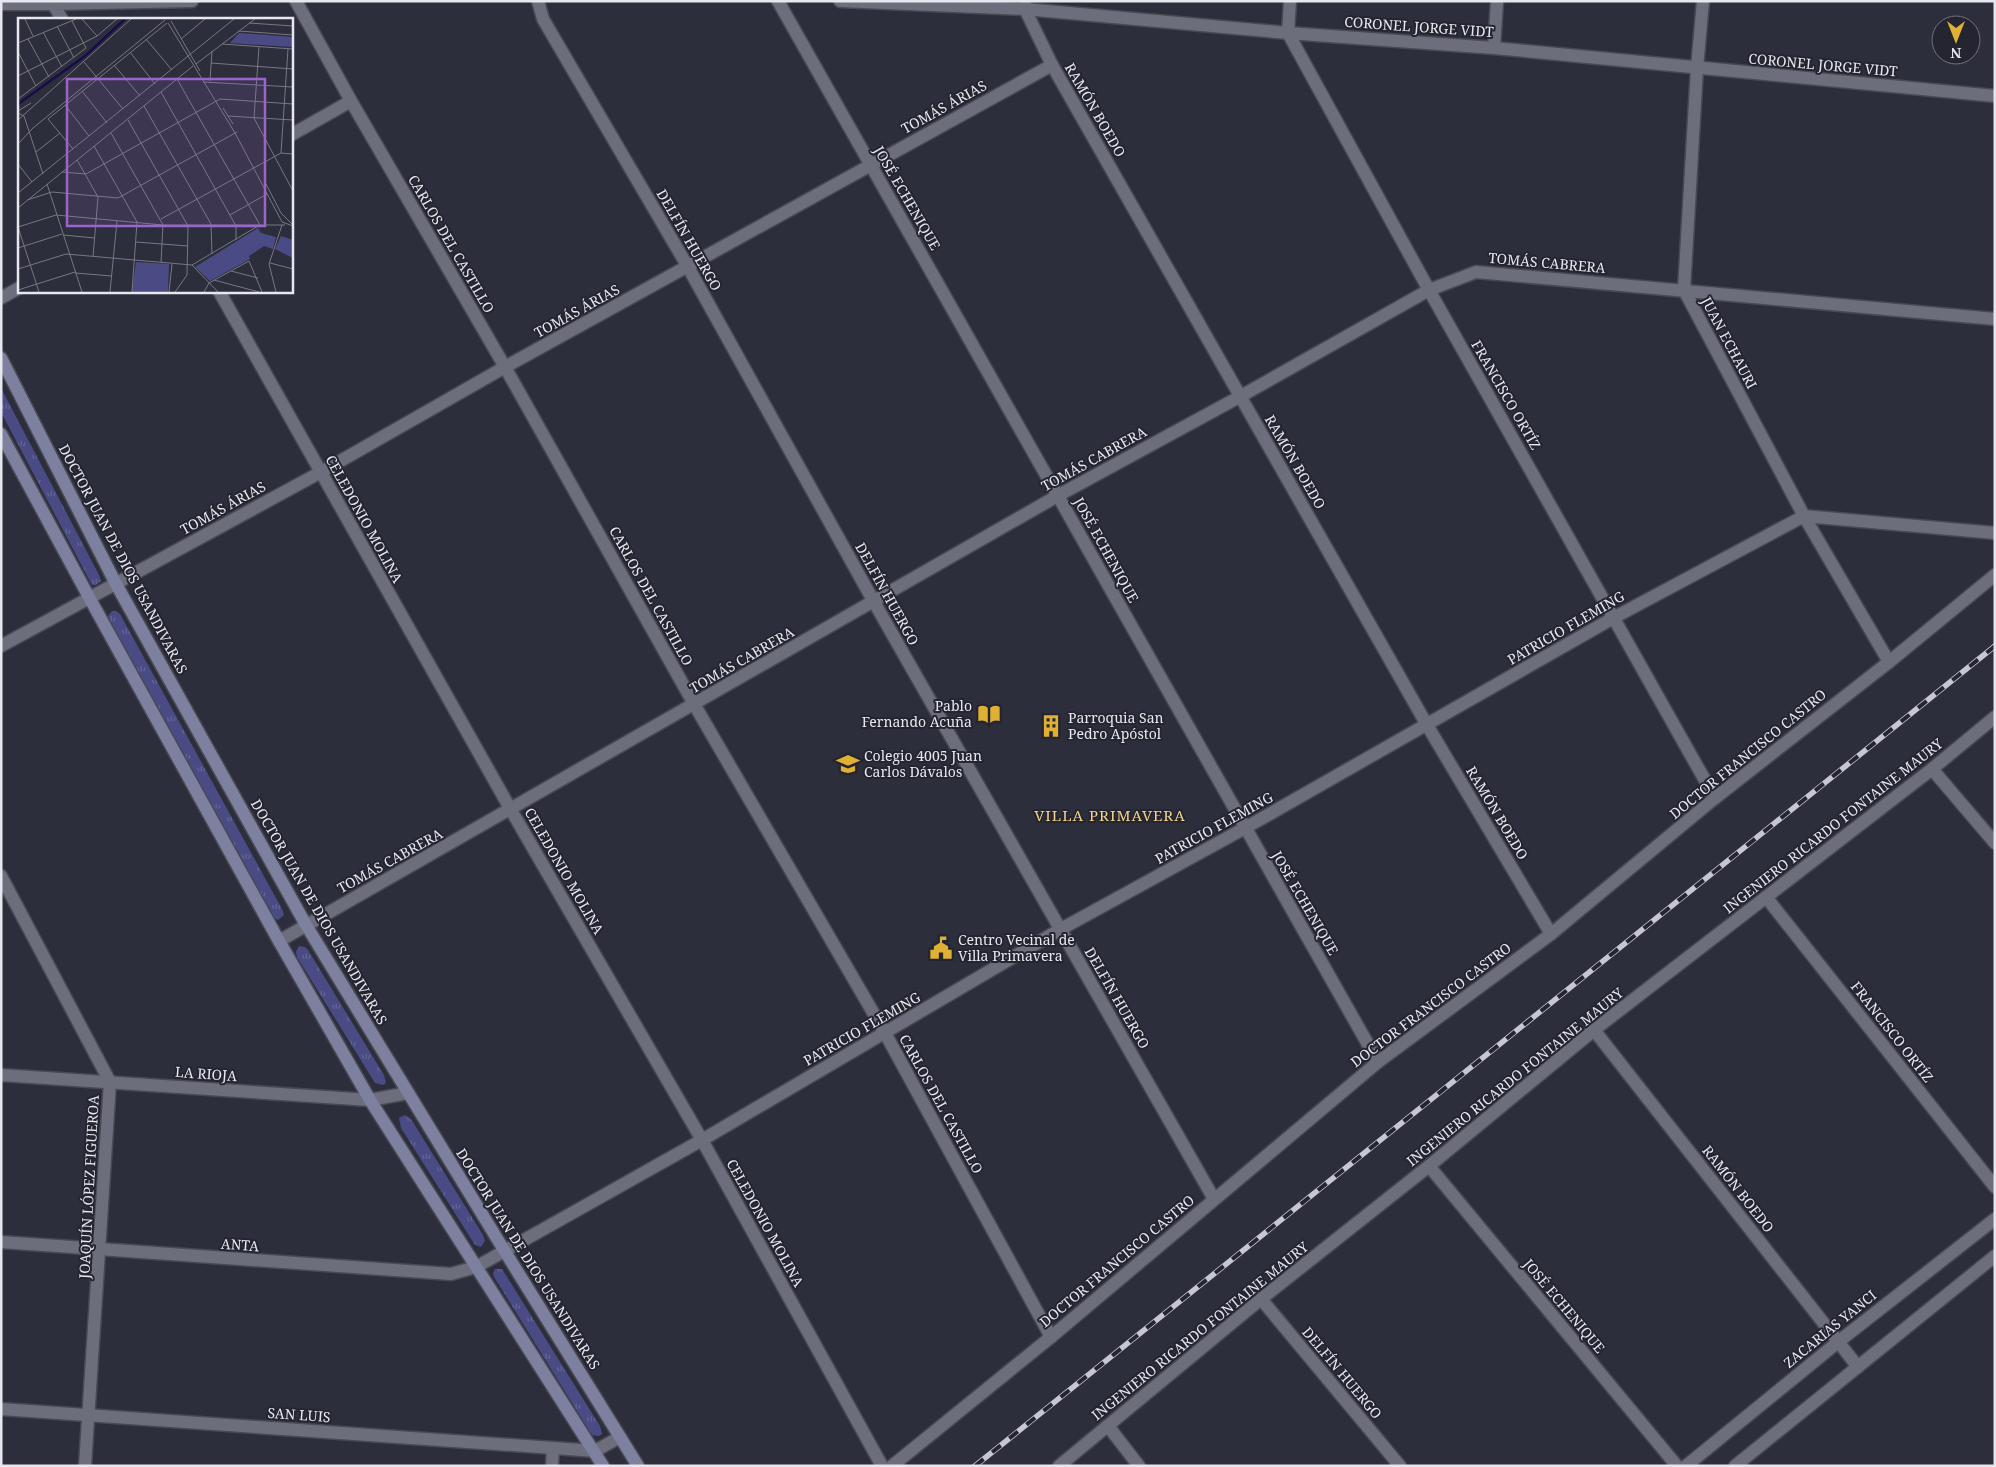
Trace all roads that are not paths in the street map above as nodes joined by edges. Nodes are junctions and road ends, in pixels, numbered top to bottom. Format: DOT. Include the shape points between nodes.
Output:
graph roads {
  1 [pos="192,1"];
  2 [pos="296,1"];
  3 [pos="538,1"];
  4 [pos="778,1"];
  5 [pos="840,1"];
  6 [pos="1290,1"];
  7 [pos="1497,1"];
  8 [pos="1703,1"];
  9 [pos="55,2"];
  10 [pos="1,4"];
  11 [pos="1025,5"];
  12 [pos="62,18"];
  13 [pos="1288,33"];
  14 [pos="1494,48"];
  15 [pos="1052,65"];
  16 [pos="1697,68"];
  17 [pos="1995,96"];
  18 [pos="351,101"];
  19 [pos="292,134"];
  20 [pos="871,165"];
  21 [pos="688,268"];
  22 [pos="18,289"];
  23 [pos="1429,290"];
  24 [pos="1684,290"];
  25 [pos="219,292"];
  26 [pos="1,298"];
  27 [pos="1995,319"];
  28 [pos="1,358"];
  29 [pos="505,367"];
  30 [pos="1241,396"];
  31 [pos="1,434"];
  32 [pos="321,472"];
  33 [pos="1059,495"];
  34 [pos="1804,516"];
  35 [pos="1995,533"];
  36 [pos="1995,575"];
  37 [pos="116,584"];
  38 [pos="90,600"];
  39 [pos="874,602"];
  40 [pos="1615,617"];
  41 [pos="1,646"];
  42 [pos="1889,662"];
  43 [pos="694,704"];
  44 [pos="1995,717"];
  45 [pos="1427,725"];
  46 [pos="1932,769"];
  47 [pos="1715,798"];
  48 [pos="511,810"];
  49 [pos="1245,828"];
  50 [pos="1995,843"];
  51 [pos="1,876"];
  52 [pos="1766,897"];
  53 [pos="306,925"];
  54 [pos="1061,929"];
  55 [pos="1551,934"];
  56 [pos="279,941"];
  57 [pos="1594,1030"];
  58 [pos="885,1033"];
  59 [pos="1378,1062"];
  60 [pos="1,1075"];
  61 [pos="110,1082"];
  62 [pos="408,1093"];
  63 [pos="370,1100"];
  64 [pos="702,1140"];
  65 [pos="1429,1166"];
  66 [pos="1995,1187"];
  67 [pos="1214,1199"];
  68 [pos="1995,1219"];
  69 [pos="1,1242"];
  70 [pos="100,1250"];
  71 [pos="504,1250"];
  72 [pos="1995,1256"];
  73 [pos="476,1267"];
  74 [pos="1261,1299"];
  75 [pos="1050,1337"];
  76 [pos="1838,1342"];
  77 [pos="1858,1367"];
  78 [pos="1,1409"];
  79 [pos="88,1416"];
  80 [pos="1108,1426"];
  81 [pos="620,1437"];
  82 [pos="553,1448"];
  83 [pos="595,1451"];
  84 [pos="85,1466"];
  85 [pos="552,1466"];
  86 [pos="603,1466"];
  87 [pos="638,1466"];
  88 [pos="882,1466"];
  89 [pos="892,1466"];
  90 [pos="1059,1466"];
  91 [pos="1139,1466"];
  92 [pos="1400,1466"];
  93 [pos="1677,1466"];
  94 [pos="1686,1466"];
  95 [pos="1735,1466"];
  1 -- 9 [label="street"];
  2 -- 18 [label="street, CARLOS DEL CASTILLO"];
  3 -- 21 [label="street, DELFÍN HUERGO" via="543,19"];
  4 -- 20 [label="street, JOSÉ ECHENIQUE"];
  5 -- 11 [label="street, CORONEL JORGE VIDT"];
  6 -- 13 [label="street"];
  7 -- 14 [label="street"];
  8 -- 16 [label="street, JUAN ECHAURI"];
  9 -- 10 [label="street"];
  9 -- 12 [label="street"];
  11 -- 13 [label="street, CORONEL JORGE VIDT"];
  11 -- 15 [label="street, RAMÓN BOEDO"];
  13 -- 14 [label="street, CORONEL JORGE VIDT"];
  13 -- 23 [label="street, FRANCISCO ORTÍZ"];
  14 -- 16 [label="street, CORONEL JORGE VIDT"];
  15 -- 20 [label="street, TOMÁS ÁRIAS"];
  15 -- 30 [label="street, RAMÓN BOEDO"];
  16 -- 17 [label="street, CORONEL JORGE VIDT"];
  16 -- 24 [label="street, JUAN ECHAURI"];
  18 -- 19 [label="street"];
  18 -- 29 [label="street, CARLOS DEL CASTILLO"];
  20 -- 21 [label="street, TOMÁS ÁRIAS"];
  20 -- 33 [label="street, JOSÉ ECHENIQUE"];
  21 -- 29 [label="street, TOMÁS ÁRIAS"];
  21 -- 39 [label="street, DELFÍN HUERGO"];
  22 -- 26 [label="street"];
  23 -- 24 [label="street, TOMÁS CABRERA" via="1476,272"];
  23 -- 30 [label="street, TOMÁS CABRERA"];
  23 -- 40 [label="street, FRANCISCO ORTÍZ"];
  24 -- 27 [label="street, TOMÁS CABRERA"];
  24 -- 34 [label="street, JUAN ECHAURI"];
  25 -- 32 [label="street, CELEDONIO MOLINA"];
  28 -- 37 [label="main road, DOCTOR JUAN DE DIOS USANDIVARAS"];
  29 -- 32 [label="street, TOMÁS ÁRIAS"];
  29 -- 43 [label="street, CARLOS DEL CASTILLO"];
  30 -- 33 [label="street, TOMÁS CABRERA"];
  30 -- 45 [label="street, RAMÓN BOEDO"];
  31 -- 38 [label="main road"];
  32 -- 37 [label="street, TOMÁS ÁRIAS"];
  32 -- 48 [label="street, CELEDONIO MOLINA"];
  33 -- 39 [label="street, TOMÁS CABRERA"];
  33 -- 49 [label="street, JOSÉ ECHENIQUE"];
  34 -- 35 [label="street"];
  34 -- 40 [label="street, PATRICIO FLEMING"];
  34 -- 42 [label="street, JUAN ECHAURI"];
  36 -- 42 [label="street, DOCTOR FRANCISCO CASTRO"];
  37 -- 38 [label="street, TOMÁS ÁRIAS"];
  37 -- 53 [label="main road, DOCTOR JUAN DE DIOS USANDIVARAS"];
  38 -- 41 [label="street, TOMÁS ÁRIAS"];
  38 -- 56 [label="main road"];
  39 -- 43 [label="street, TOMÁS CABRERA"];
  39 -- 54 [label="street, DELFÍN HUERGO"];
  40 -- 45 [label="street, PATRICIO FLEMING"];
  40 -- 47 [label="street, FRANCISCO ORTÍZ"];
  42 -- 47 [label="street, DOCTOR FRANCISCO CASTRO"];
  43 -- 48 [label="street, TOMÁS CABRERA"];
  43 -- 58 [label="street, CARLOS DEL CASTILLO"];
  44 -- 46 [label="street, INGENIERO RICARDO FONTAINE MAURY"];
  45 -- 49 [label="street, PATRICIO FLEMING"];
  45 -- 55 [label="street, RAMÓN BOEDO"];
  46 -- 50 [label="street"];
  46 -- 52 [label="street, INGENIERO RICARDO FONTAINE MAURY"];
  47 -- 55 [label="street, DOCTOR FRANCISCO CASTRO"];
  48 -- 53 [label="street, TOMÁS CABRERA"];
  48 -- 64 [label="street, CELEDONIO MOLINA"];
  49 -- 54 [label="street, PATRICIO FLEMING"];
  49 -- 59 [label="street, JOSÉ ECHENIQUE"];
  51 -- 61 [label="street, JOAQUÍN LÓPEZ FIGUEROA"];
  52 -- 57 [label="street, INGENIERO RICARDO FONTAINE MAURY"];
  52 -- 66 [label="street, FRANCISCO ORTÍZ"];
  53 -- 56 [label="street, TOMÁS CABRERA"];
  53 -- 62 [label="main road, DOCTOR JUAN DE DIOS USANDIVARAS"];
  54 -- 58 [label="street, PATRICIO FLEMING"];
  54 -- 67 [label="street, DELFÍN HUERGO"];
  55 -- 59 [label="street, DOCTOR FRANCISCO CASTRO"];
  56 -- 63 [label="main road"];
  57 -- 65 [label="street, INGENIERO RICARDO FONTAINE MAURY"];
  57 -- 76 [label="street, RAMÓN BOEDO"];
  58 -- 64 [label="street, PATRICIO FLEMING"];
  58 -- 75 [label="street, CARLOS DEL CASTILLO"];
  59 -- 67 [label="street, DOCTOR FRANCISCO CASTRO"];
  60 -- 61 [label="street, LA RIOJA"];
  61 -- 63 [label="street, LA RIOJA"];
  61 -- 70 [label="street, JOAQUÍN LÓPEZ FIGUEROA"];
  62 -- 63 [label="street, LA RIOJA"];
  62 -- 71 [label="main road, DOCTOR JUAN DE DIOS USANDIVARAS"];
  63 -- 73 [label="main road"];
  64 -- 71 [label="street, PATRICIO FLEMING"];
  64 -- 88 [label="street, CELEDONIO MOLINA"];
  65 -- 74 [label="street, INGENIERO RICARDO FONTAINE MAURY"];
  65 -- 93 [label="street, JOSÉ ECHENIQUE"];
  67 -- 75 [label="street, DOCTOR FRANCISCO CASTRO"];
  68 -- 76 [label="street, ZACARIAS YANCI"];
  69 -- 70 [label="street, ANTA"];
  70 -- 73 [label="street, ANTA" via="450,1274"];
  70 -- 79 [label="street, JOAQUÍN LÓPEZ FIGUEROA"];
  71 -- 73 [label="street, PATRICIO FLEMING"];
  71 -- 81 [label="main road, DOCTOR JUAN DE DIOS USANDIVARAS"];
  72 -- 77 [label="street"];
  73 -- 83 [label="main road"];
  74 -- 80 [label="street, INGENIERO RICARDO FONTAINE MAURY"];
  74 -- 92 [label="street, DELFÍN HUERGO"];
  75 -- 89 [label="street, DOCTOR FRANCISCO CASTRO"];
  76 -- 77 [label="street, RAMÓN BOEDO"];
  76 -- 94 [label="street, ZACARIAS YANCI"];
  77 -- 95 [label="street"];
  78 -- 79 [label="street, SAN LUIS"];
  79 -- 82 [label="street, SAN LUIS"];
  79 -- 84 [label="street, JOAQUÍN LÓPEZ FIGUEROA"];
  80 -- 90 [label="street, INGENIERO RICARDO FONTAINE MAURY"];
  80 -- 91 [label="street"];
  81 -- 83 [label="street"];
  81 -- 87 [label="main road, DOCTOR JUAN DE DIOS USANDIVARAS"];
  82 -- 83 [label="street, SAN LUIS"];
  82 -- 85 [label="street"];
  83 -- 86 [label="main road"];
}
